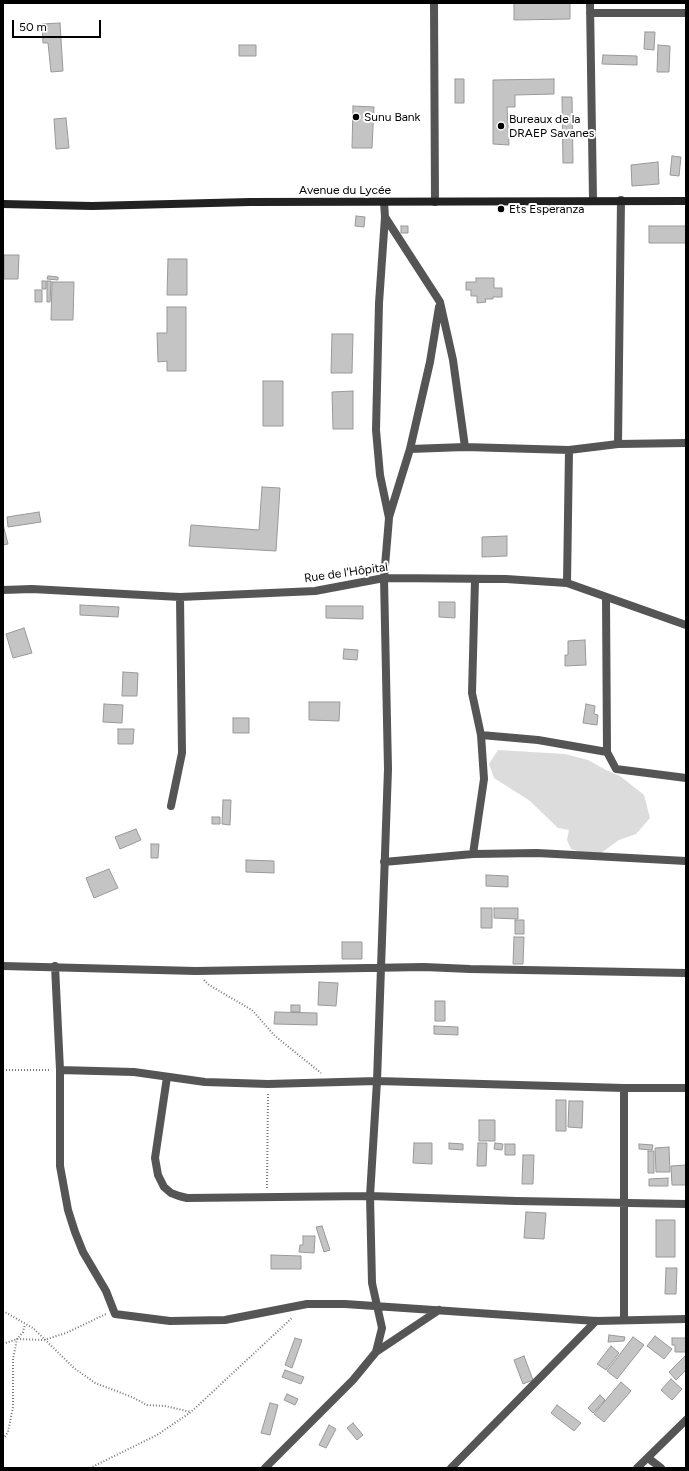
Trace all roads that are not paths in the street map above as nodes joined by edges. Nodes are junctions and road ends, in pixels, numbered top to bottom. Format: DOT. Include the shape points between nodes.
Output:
graph roads {
  1 [pos="434,3"];
  2 [pos="590,3"];
  3 [pos="590,13"];
  4 [pos="686,13"];
  5 [pos="593,200"];
  6 [pos="621,200"];
  7 [pos="686,201"];
  8 [pos="384,202"];
  9 [pos="435,202"];
  10 [pos="3,204"];
  11 [pos="386,217"];
  12 [pos="440,302"];
  13 [pos="686,443"];
  14 [pos="618,444"];
  15 [pos="465,447"];
  16 [pos="410,449"];
  17 [pos="569,450"];
  18 [pos="388,518"];
  19 [pos="384,578"];
  20 [pos="475,580"];
  21 [pos="567,583"];
  22 [pos="3,590"];
  23 [pos="180,597"];
  24 [pos="606,598"];
  25 [pos="686,625"];
  26 [pos="481,735"];
  27 [pos="607,752"];
  28 [pos="686,778"];
  29 [pos="171,806"];
  30 [pos="473,854"];
  31 [pos="686,861"];
  32 [pos="384,862"];
  33 [pos="3,966"];
  34 [pos="56,966"];
  35 [pos="380,966"];
  36 [pos="686,973"];
  37 [pos="60,1070"];
  38 [pos="167,1077"];
  39 [pos="377,1081"];
  40 [pos="624,1088"];
  41 [pos="686,1088"];
  42 [pos="370,1196"];
  43 [pos="625,1202"];
  44 [pos="686,1204"];
  45 [pos="376,1305"];
  46 [pos="439,1310"];
  47 [pos="624,1319"];
  48 [pos="686,1319"];
  49 [pos="596,1321"];
  50 [pos="376,1352"];
  51 [pos="686,1420"];
  52 [pos="648,1458"];
  53 [pos="265,1468"];
  54 [pos="451,1468"];
  55 [pos="637,1468"];
  56 [pos="661,1468"];
  1 -- 9 [label="street"];
  2 -- 3 [label="street"];
  3 -- 4 [label="street"];
  3 -- 5 [label="street"];
  5 -- 6 [label="main road, Avenue du Lycée"];
  5 -- 9 [label="main road, Avenue du Lycée"];
  6 -- 7 [label="main road, Avenue du Lycée"];
  6 -- 14 [label="street"];
  8 -- 9 [label="main road, Avenue du Lycée"];
  8 -- 10 [label="main road, Avenue du Lycée" via="92,206"];
  8 -- 11 [label="street"];
  11 -- 12 [label="street"];
  11 -- 18 [label="street" via="379,303 376,430 380,475"];
  12 -- 15 [label="street" via="453,360"];
  12 -- 16 [label="street" via="430,362"];
  13 -- 14 [label="street"];
  14 -- 17 [label="street"];
  15 -- 16 [label="street"];
  15 -- 17 [label="street"];
  16 -- 18 [label="street"];
  17 -- 21 [label="street"];
  18 -- 19 [label="street"];
  19 -- 20 [label="street, Rue de l'Hôpital"];
  19 -- 23 [label="street, Rue de l'Hôpital" via="315,591"];
  19 -- 32 [label="street" via="388,768"];
  20 -- 21 [label="street, Rue de l'Hôpital"];
  20 -- 26 [label="street" via="472,692"];
  21 -- 24 [label="street, Rue de l'Hôpital"];
  22 -- 23 [label="street, Rue de l'Hôpital" via="32,589"];
  23 -- 29 [label="street" via="182,753"];
  24 -- 25 [label="street, Rue de l'Hôpital"];
  24 -- 27 [label="street"];
  26 -- 27 [label="street" via="538,740"];
  26 -- 30 [label="street" via="484,779"];
  27 -- 28 [label="street" via="616,769"];
  30 -- 31 [label="street" via="537,853"];
  30 -- 32 [label="street"];
  32 -- 35 [label="street"];
  33 -- 34 [label="street"];
  34 -- 35 [label="street" via="196,971"];
  34 -- 37 [label="street"];
  35 -- 36 [label="street"];
  35 -- 39 [label="street"];
  37 -- 38 [label="street" via="114,1071"];
  37 -- 45 [label="street" via="60,1166 68,1210 84,1252 115,1314 170,1321 225,1320 307,1304"];
  38 -- 39 [label="street" via="205,1082 268,1084"];
  38 -- 42 [label="street" via="155,1158 158,1175 171,1194 187,1198"];
  39 -- 40 [label="street"];
  39 -- 42 [label="street"];
  40 -- 41 [label="street"];
  40 -- 43 [label="street"];
  42 -- 43 [label="street"];
  42 -- 45 [label="street" via="372,1283"];
  43 -- 44 [label="street"];
  43 -- 47 [label="street"];
  45 -- 46 [label="street"];
  45 -- 50 [label="street" via="382,1328"];
  46 -- 49 [label="street"];
  46 -- 50 [label="street"];
  47 -- 48 [label="street"];
  47 -- 49 [label="street"];
  49 -- 54 [label="street"];
  50 -- 53 [label="street" via="328,1407"];
  51 -- 52 [label="street"];
  52 -- 55 [label="street"];
  52 -- 56 [label="street"];
}
